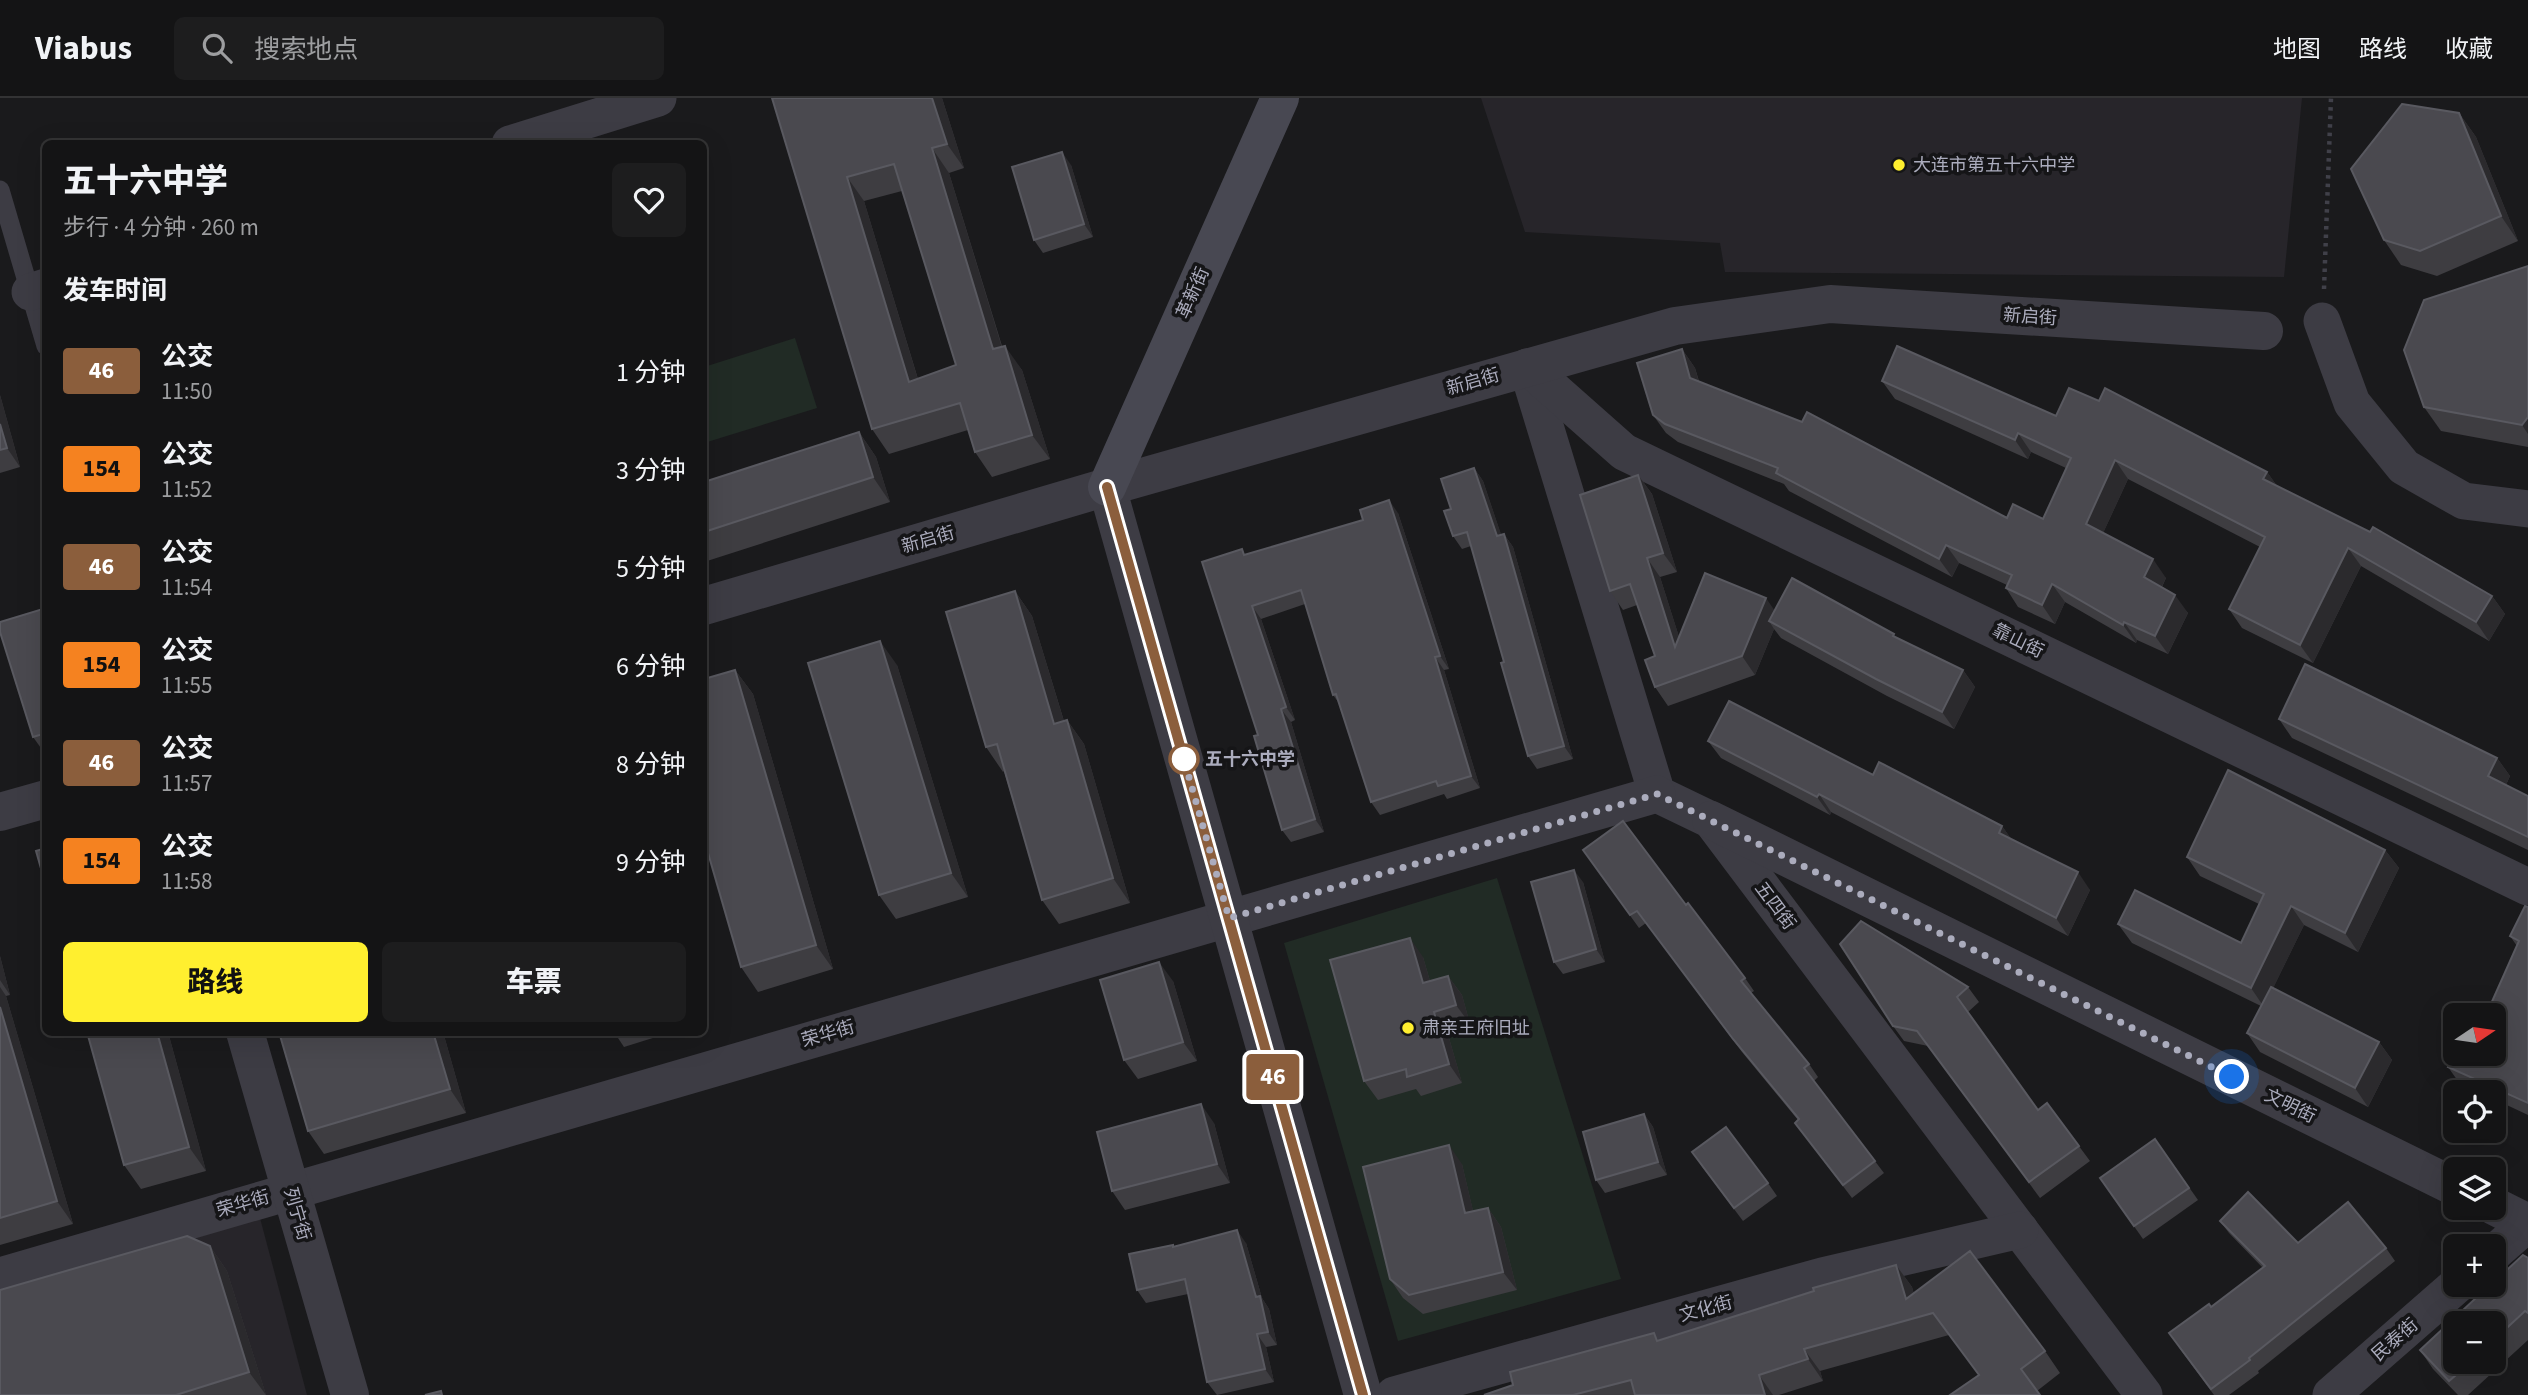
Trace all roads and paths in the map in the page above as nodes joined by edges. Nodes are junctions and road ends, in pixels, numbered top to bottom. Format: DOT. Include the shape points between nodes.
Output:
graph roads {
  1 [pos="658,98"];
  2 [pos="1280,98"];
  3 [pos="2330,98"];
  4 [pos="523,140"];
  5 [pos="0,190"];
  6 [pos="38,289"];
  7 [pos="42,318"];
  8 [pos="2322,321"];
  9 [pos="2264,331"];
  10 [pos="1527,367"];
  11 [pos="1107,487"];
  12 [pos="2528,509"];
  13 [pos="707,605"];
  14 [pos="1657,794"];
  15 [pos="42,800"];
  16 [pos="0,812"];
  17 [pos="1711,820"];
  18 [pos="2528,887"];
  19 [pos="1229,918"];
  20 [pos="246,1036"];
  21 [pos="2443,1181"];
  22 [pos="291,1190"];
  23 [pos="2506,1212"];
  24 [pos="2528,1223"];
  25 [pos="2020,1230"];
  26 [pos="2506,1242"];
  27 [pos="0,1276"];
  28 [pos="2443,1297"];
  29 [pos="350,1395"];
  30 [pos="1363,1395"];
  31 [pos="1394,1395"];
  32 [pos="2144,1395"];
  33 [pos="2331,1395"];
  1 -- 4 [label="street"];
  2 -- 11 [label="main road, 革新街"];
  3 -- 8 [label="path"];
  5 -- 6 [label="lane"];
  6 -- 7 [label="lane"];
  8 -- 12 [label="street" via="2352,403 2404,467 2464,501"];
  9 -- 10 [label="street, 新启街" via="1830,304 1675,326"];
  10 -- 11 [label="street, 新启街"];
  10 -- 14 [label="street"];
  10 -- 18 [label="street, 靠山街" via="1624,452"];
  11 -- 13 [label="street, 新启街"];
  11 -- 19 [label="street"];
  14 -- 17 [label="street, 五四街"];
  14 -- 19 [label="street, 荣华街"];
  15 -- 16 [label="street"];
  17 -- 21 [label="street, 文明街"];
  17 -- 25 [label="street, 五四街"];
  19 -- 22 [label="street, 荣华街"];
  19 -- 30 [label="street"];
  20 -- 22 [label="street, 列宁街"];
  22 -- 27 [label="street, 荣华街"];
  22 -- 29 [label="street, 列宁街"];
  23 -- 24 [label="street"];
  24 -- 26 [label="street"];
  25 -- 31 [label="street, 文化街" via="1822,1276"];
  25 -- 32 [label="street, 五四街"];
  28 -- 33 [label="street, 民泰街"];
}
